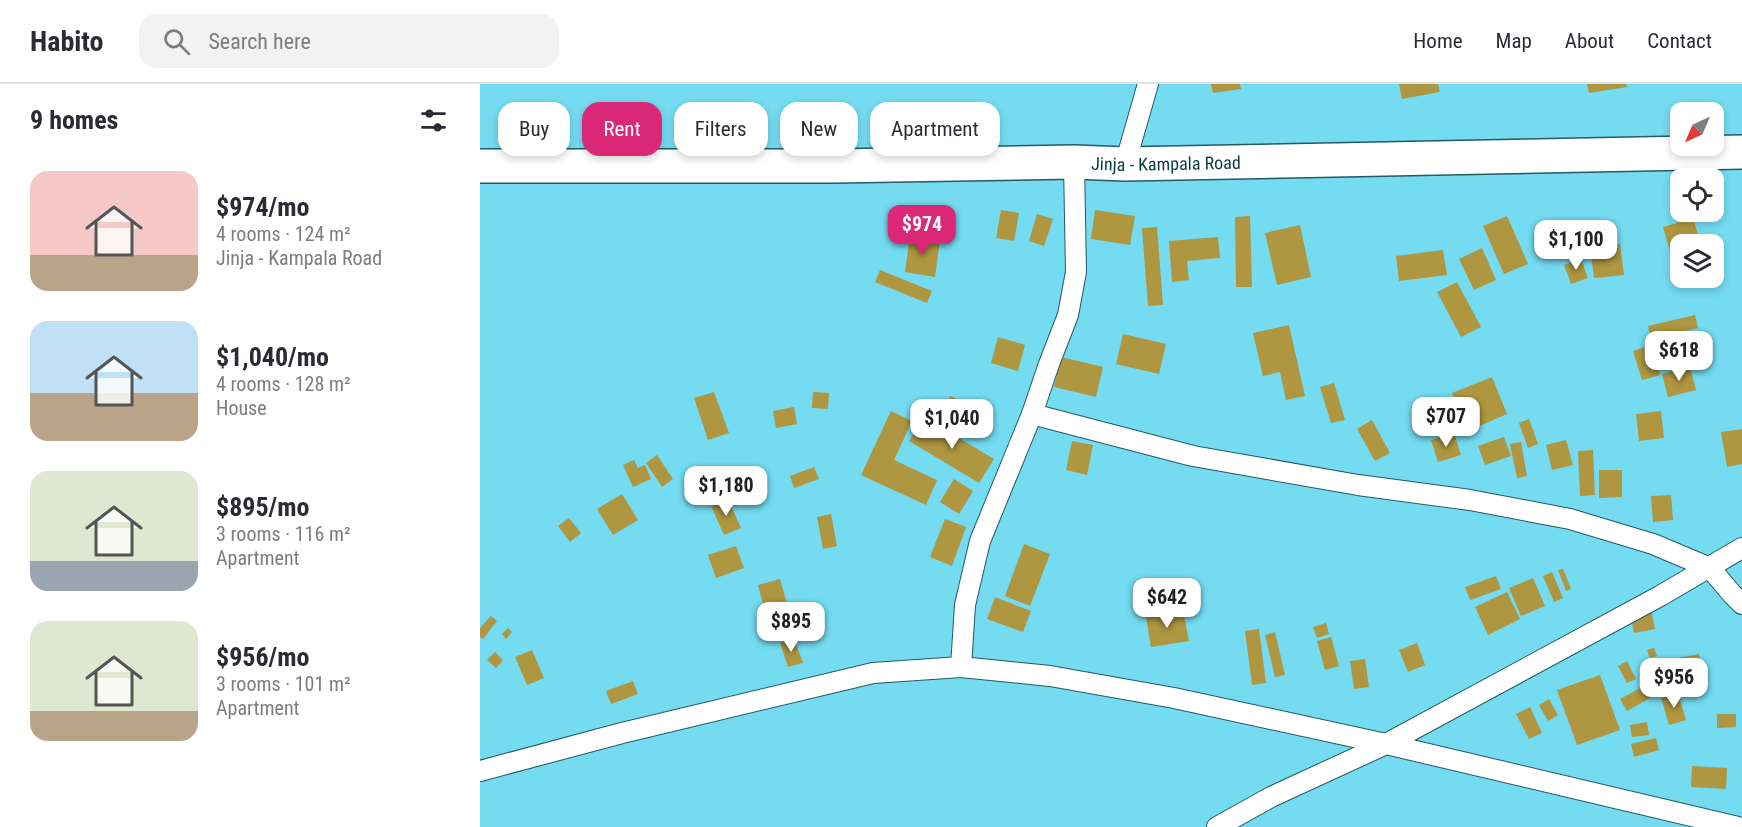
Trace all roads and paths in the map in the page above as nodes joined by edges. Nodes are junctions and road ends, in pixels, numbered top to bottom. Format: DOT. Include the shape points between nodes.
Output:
graph roads {
  1 [pos="1148,84"];
  2 [pos="1742,152"];
  3 [pos="1074,162"];
  4 [pos="1125,164"];
  5 [pos="480,166"];
  6 [pos="1032,414"];
  7 [pos="1742,548"];
  8 [pos="1710,568"];
  9 [pos="1738,598"];
  10 [pos="961,667"];
  11 [pos="1386,744"];
  12 [pos="480,771"];
  13 [pos="1217,827"];
  14 [pos="1738,827"];
  1 -- 4 [label="street"];
  2 -- 4 [label="highway, Jinja - Kampala Road"];
  3 -- 4 [label="highway, Jinja - Kampala Road"];
  3 -- 5 [label="highway, Jinja - Kampala Road"];
  3 -- 6 [label="street" via="1076,272 1068,315"];
  6 -- 8 [label="street" via="1193,456 1570,519 1653,544"];
  6 -- 10 [label="street" via="980,541 965,605"];
  7 -- 8 [label="street"];
  8 -- 9 [label="street"];
  8 -- 11 [label="street"];
  10 -- 11 [label="street" via="1050,676 1174,698"];
  10 -- 12 [label="street" via="873,673"];
  11 -- 13 [label="street" via="1271,797"];
  11 -- 14 [label="street"];
}
